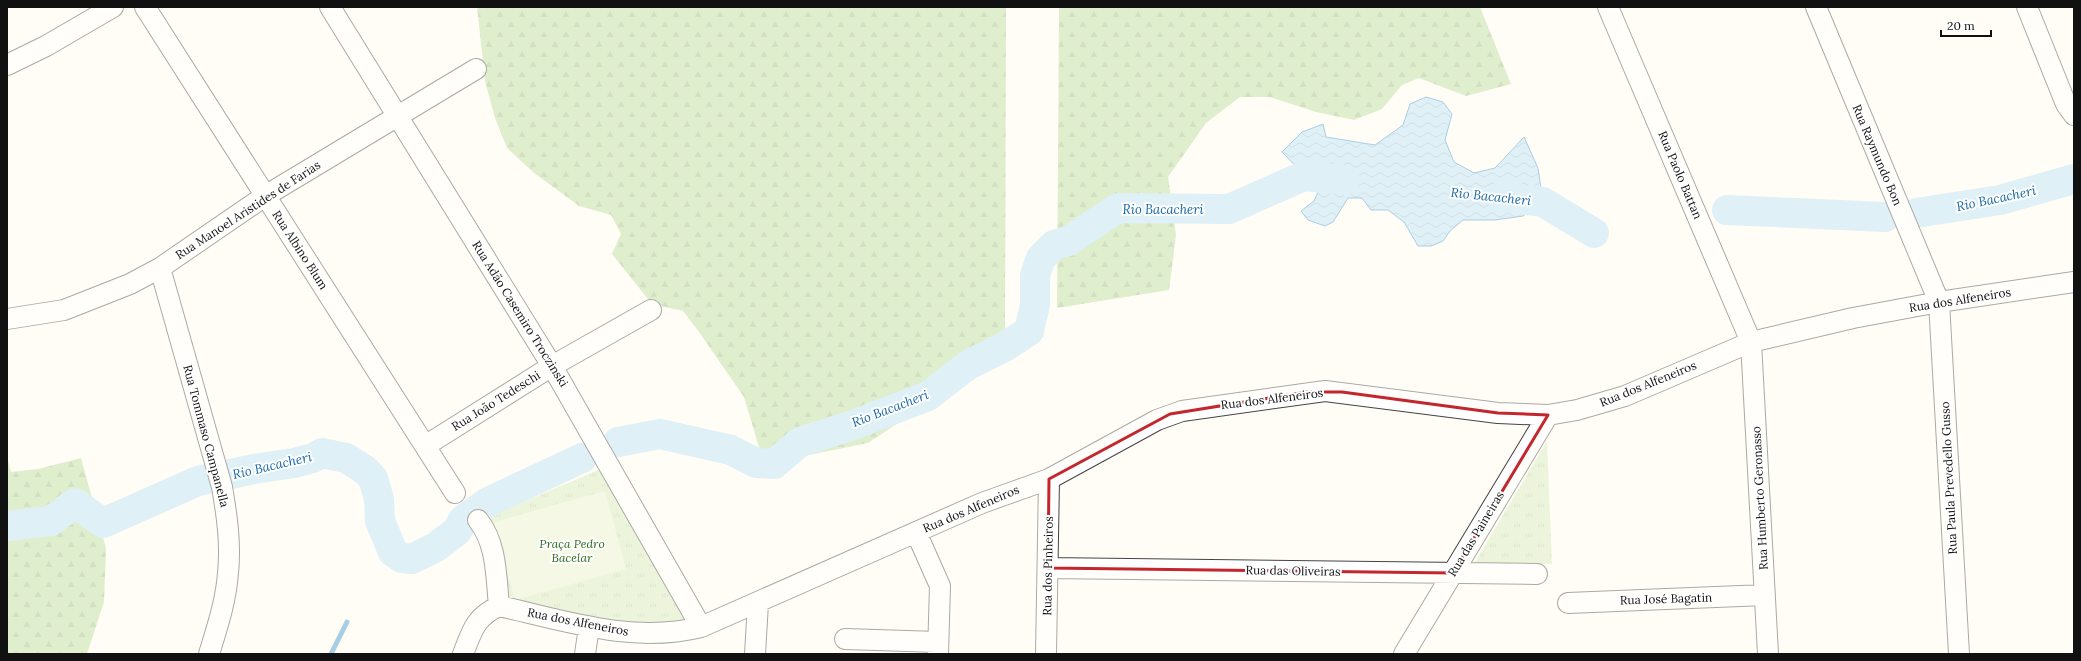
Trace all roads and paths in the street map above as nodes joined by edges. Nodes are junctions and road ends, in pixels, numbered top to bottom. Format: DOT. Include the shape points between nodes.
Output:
graph roads {
  1 [pos="113,7"];
  2 [pos="145,7"];
  3 [pos="330,7"];
  4 [pos="1608,7"];
  5 [pos="1816,7"];
  6 [pos="2028,7"];
  7 [pos="7,65"];
  8 [pos="476,69"];
  9 [pos="2074,115"];
  10 [pos="398,116"];
  11 [pos="266,196"];
  12 [pos="160,268"];
  13 [pos="2074,282"];
  14 [pos="1939,302"];
  15 [pos="651,310"];
  16 [pos="7,319"];
  17 [pos="1751,342"];
  18 [pos="552,366"];
  19 [pos="1548,415"];
  20 [pos="425,446"];
  21 [pos="1049,479"];
  22 [pos="455,493"];
  23 [pos="478,520"];
  24 [pos="916,532"];
  25 [pos="1048,568"];
  26 [pos="1453,573"];
  27 [pos="1538,574"];
  28 [pos="1765,595"];
  29 [pos="758,603"];
  30 [pos="1568,603"];
  31 [pos="500,606"];
  32 [pos="589,627"];
  33 [pos="701,627"];
  34 [pos="845,639"];
  35 [pos="938,648"];
  36 [pos="209,654"];
  37 [pos="463,654"];
  38 [pos="585,654"];
  39 [pos="755,654"];
  40 [pos="1046,654"];
  41 [pos="1404,654"];
  42 [pos="1768,654"];
  43 [pos="1959,654"];
  1 -- 7 [label="street" via="46,46"];
  2 -- 11 [label="street, Rua Albino Blum"];
  3 -- 10 [label="street, Rua Adão Casemiro Troczinski"];
  4 -- 17 [label="street, Rua Paolo Battan"];
  5 -- 14 [label="street, Rua Raymundo Bon"];
  6 -- 9 [label="street" via="2066,104"];
  8 -- 10 [label="street, Rua Manoel Aristides de Farias"];
  10 -- 11 [label="street, Rua Manoel Aristides de Farias"];
  10 -- 18 [label="street, Rua Adão Casemiro Troczinski"];
  11 -- 12 [label="street, Rua Manoel Aristides de Farias"];
  11 -- 20 [label="street, Rua Albino Blum"];
  12 -- 16 [label="street, Rua Manoel Aristides de Farias" via="130,284 64,310"];
  12 -- 36 [label="street, Rua Tommaso Campanella" via="222,487 230,545 222,610"];
  13 -- 14 [label="street, Rua dos Alfeneiros"];
  14 -- 17 [label="street, Rua dos Alfeneiros" via="1853,318"];
  14 -- 43 [label="street, Rua Paula Prevedello Gusso"];
  15 -- 18 [label="street, Rua João Tedeschi"];
  17 -- 19 [label="street, Rua dos Alfeneiros" via="1625,396 1601,404"];
  17 -- 28 [label="street, Rua Humberto Geronasso"];
  18 -- 20 [label="street, Rua João Tedeschi"];
  18 -- 33 [label="street, Rua Adão Casemiro Troczinski"];
  19 -- 21 [label="street, Rua dos Alfeneiros" via="1498,413 1342,392 1307,392 1170,414"];
  19 -- 26 [label="street, Rua das Paineiras"];
  20 -- 22 [label="street, Rua Albino Blum"];
  21 -- 24 [label="street, Rua dos Alfeneiros" via="982,503"];
  21 -- 25 [label="street, Rua dos Pinheiros"];
  23 -- 31 [label="street" via="492,545"];
  24 -- 29 [label="street, Rua dos Alfeneiros"];
  24 -- 35 [label="street" via="940,586"];
  25 -- 26 [label="street, Rua das Oliveiras"];
  25 -- 40 [label="street, Rua dos Pinheiros"];
  26 -- 27 [label="street, Rua das Oliveiras"];
  26 -- 41 [label="street, Rua das Paineiras"];
  28 -- 30 [label="street, Rua José Bagatin"];
  28 -- 42 [label="street, Rua Humberto Geronasso"];
  29 -- 33 [label="street, Rua dos Alfeneiros"];
  29 -- 39 [label="street"];
  31 -- 32 [label="street, Rua dos Alfeneiros"];
  31 -- 37 [label="street" via="478,620"];
  32 -- 33 [label="street, Rua dos Alfeneiros" via="651,635 677,633"];
  32 -- 38 [label="street"];
  34 -- 35 [label="street"];
}
